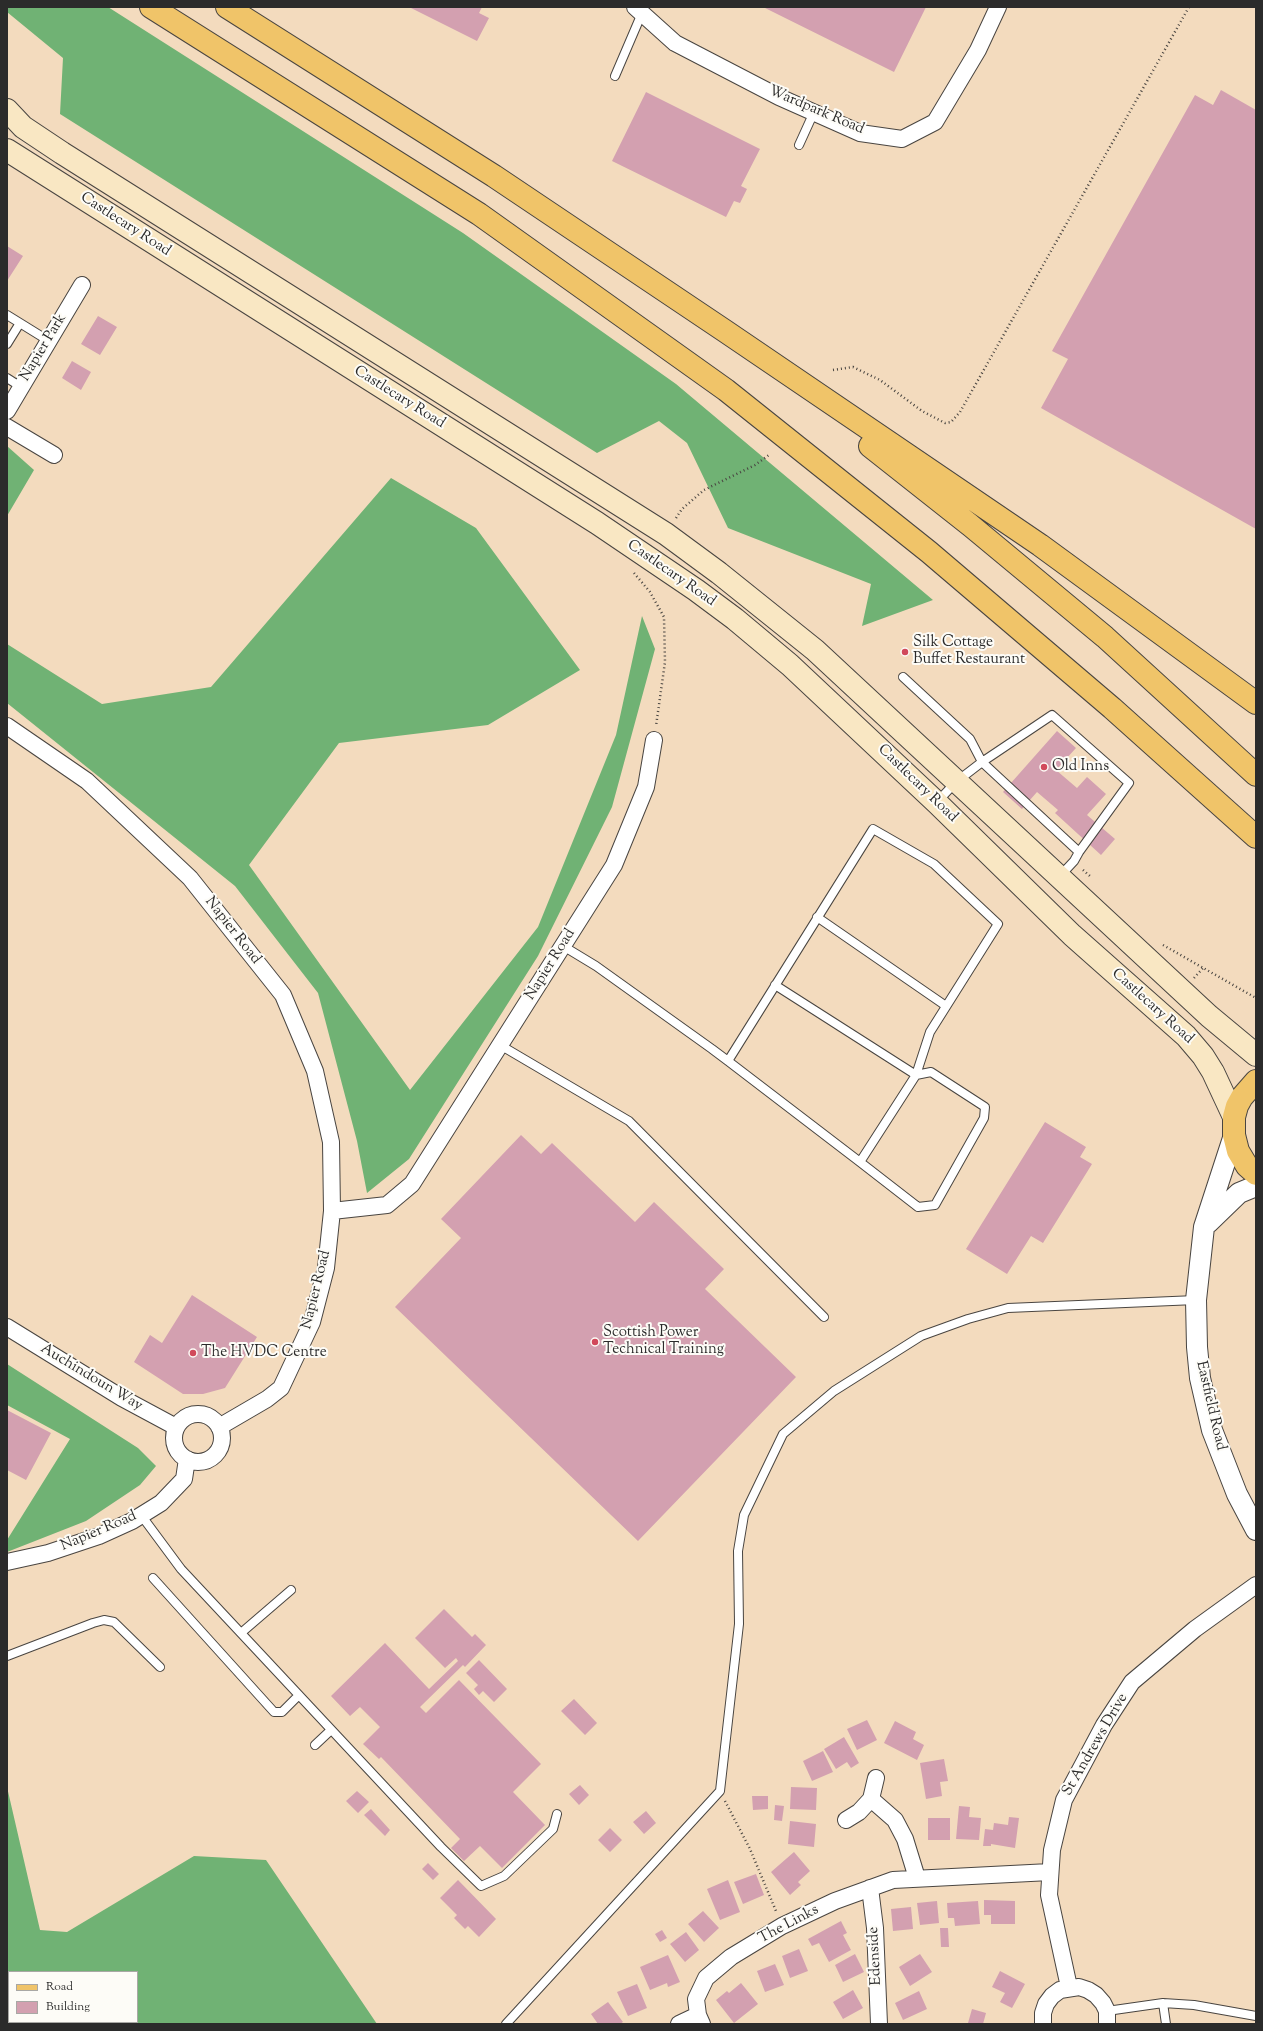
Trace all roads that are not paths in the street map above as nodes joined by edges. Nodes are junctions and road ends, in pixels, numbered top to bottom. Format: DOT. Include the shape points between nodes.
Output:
graph roads {
  1 [pos="151,7"];
  2 [pos="227,7"];
  3 [pos="994,8"];
  4 [pos="638,10"];
  5 [pos="615,76"];
  6 [pos="7,110"];
  7 [pos="814,112"];
  8 [pos="799,145"];
  9 [pos="7,150"];
  10 [pos="82,284"];
  11 [pos="7,315"];
  12 [pos="20,323"];
  13 [pos="725,331"];
  14 [pos="49,341"];
  15 [pos="7,344"];
  16 [pos="7,378"];
  17 [pos="21,387"];
  18 [pos="7,411"];
  19 [pos="7,427"];
  20 [pos="54,455"];
  21 [pos="903,677"];
  22 [pos="1256,703"];
  23 [pos="7,726"];
  24 [pos="654,740"];
  25 [pos="982,762"];
  26 [pos="1256,775"];
  27 [pos="956,782"];
  28 [pos="937,803"];
  29 [pos="1256,837"];
  30 [pos="1079,852"];
  31 [pos="1059,877"];
  32 [pos="817,917"];
  33 [pos="563,946"];
  34 [pos="775,985"];
  35 [pos="946,1006"];
  36 [pos="500,1045"];
  37 [pos="1256,1055"];
  38 [pos="728,1061"];
  39 [pos="916,1075"];
  40 [pos="1256,1081"];
  41 [pos="1234,1126"];
  42 [pos="860,1162"];
  43 [pos="1256,1174"];
  44 [pos="1256,1186"];
  45 [pos="332,1211"];
  46 [pos="1204,1227"];
  47 [pos="1196,1300"];
  48 [pos="824,1317"];
  49 [pos="7,1327"];
  50 [pos="176,1427"];
  51 [pos="219,1427"];
  52 [pos="187,1459"];
  53 [pos="141,1516"];
  54 [pos="1256,1530"];
  55 [pos="7,1562"];
  56 [pos="153,1578"];
  57 [pos="1256,1585"];
  58 [pos="291,1590"];
  59 [pos="241,1633"];
  60 [pos="7,1656"];
  61 [pos="160,1667"];
  62 [pos="299,1695"];
  63 [pos="332,1730"];
  64 [pos="315,1745"];
  65 [pos="876,1778"];
  66 [pos="871,1799"];
  67 [pos="556,1814"];
  68 [pos="846,1820"];
  69 [pos="1050,1872"];
  70 [pos="917,1878"];
  71 [pos="870,1888"];
  72 [pos="1069,1987"];
  73 [pos="1163,2003"];
  74 [pos="1256,2016"];
  75 [pos="1107,2018"];
  76 [pos="700,2019"];
  77 [pos="506,2024"];
  78 [pos="679,2024"];
  79 [pos="879,2024"];
  80 [pos="1043,2024"];
  81 [pos="1166,2024"];
  1 -- 29 [label="main road" via="479,214 726,390 929,552 1112,708"];
  2 -- 13 [label="main road" via="494,176"];
  3 -- 7 [label="street, Wardpark Road" via="978,50 935,122 902,139 860,133"];
  4 -- 5 [label="lane"];
  4 -- 7 [label="street, Wardpark Road" via="675,43 778,97"];
  6 -- 27 [label="main road, Castlecary Road" via="23,127 62,153 666,534 815,650"];
  7 -- 8 [label="lane"];
  9 -- 28 [label="main road, Castlecary Road" via="590,519 696,590 790,665"];
  10 -- 14 [label="street, Napier Park"];
  11 -- 12 [label="lane"];
  12 -- 14 [label="lane"];
  12 -- 15 [label="lane"];
  13 -- 22 [label="main road" via="1040,546"];
  13 -- 26 [label="main road" via="970,525 1099,632"];
  14 -- 17 [label="street, Napier Park"];
  16 -- 17 [label="lane"];
  17 -- 18 [label="street, Napier Park"];
  19 -- 20 [label="street"];
  21 -- 25 [label="lane" via="970,739"];
  23 -- 45 [label="street, Napier Road" via="87,781 190,878 283,995 315,1072 331,1142"];
  24 -- 33 [label="street, Napier Road" via="646,787 614,865"];
  25 -- 27 [label="lane"];
  25 -- 30 [label="lane"];
  25 -- 30 [label="lane" via="1052,714 1129,783"];
  27 -- 28 [label="lane"];
  27 -- 31 [label="main road, Castlecary Road"];
  28 -- 41 [label="main road, Castlecary Road" via="1072,935 1186,1036 1213,1072"];
  30 -- 31 [label="lane"];
  31 -- 37 [label="main road, Castlecary Road" via="1233,1038"];
  32 -- 34 [label="lane"];
  32 -- 35 [label="lane"];
  32 -- 35 [label="lane" via="873,830 934,864 998,924"];
  33 -- 36 [label="street, Napier Road"];
  33 -- 38 [label="lane" via="596,966"];
  34 -- 38 [label="lane"];
  34 -- 39 [label="lane"];
  35 -- 39 [label="lane" via="930,1032"];
  36 -- 45 [label="street, Napier Road" via="412,1184 387,1205"];
  36 -- 48 [label="lane" via="629,1121"];
  38 -- 42 [label="lane"];
  39 -- 42 [label="lane"];
  39 -- 42 [label="lane" via="931,1072 985,1107 984,1118 935,1205 918,1207"];
  40 -- 41 [label="main road" via="1242,1097"];
  41 -- 43 [label="main road" via="1238,1151 1247,1166"];
  41 -- 46 [label="street, Eastfield Road"];
  44 -- 46 [label="street" via="1239,1193"];
  45 -- 51 [label="street, Napier Road" via="326,1268 312,1322 281,1388"];
  46 -- 47 [label="street, Eastfield Road"];
  47 -- 54 [label="street, Eastfield Road" via="1200,1378 1212,1430 1237,1494"];
  47 -- 77 [label="lane" via="1008,1308 968,1319 921,1336 834,1391 784,1434 744,1515 738,1551 740,1624 720,1791"];
  49 -- 50 [label="street, Auchindoun Way" via="122,1398"];
  50 -- 51 [label="street" via="186,1416 194,1414 209,1416"];
  50 -- 52 [label="street" via="176,1449"];
  51 -- 52 [label="street" via="222,1441 215,1455 202,1462"];
  52 -- 53 [label="street, Napier Road" via="184,1480 161,1503"];
  53 -- 55 [label="street, Napier Road" via="99,1536 48,1553"];
  53 -- 59 [label="lane" via="181,1569"];
  56 -- 62 [label="lane" via="274,1712 282,1712"];
  57 -- 69 [label="street, St Andrews Drive" via="1195,1629 1132,1682 1104,1725 1064,1800 1052,1850"];
  58 -- 59 [label="lane"];
  59 -- 62 [label="lane"];
  60 -- 61 [label="lane" via="104,1620 114,1622"];
  62 -- 63 [label="lane"];
  63 -- 64 [label="lane"];
  63 -- 67 [label="lane" via="441,1847 482,1886 504,1876 553,1829"];
  65 -- 66 [label="street"];
  66 -- 68 [label="street" via="859,1812"];
  66 -- 70 [label="street" via="895,1820 905,1839"];
  69 -- 70 [label="street, The Links"];
  69 -- 72 [label="street, St Andrews Drive" via="1050,1895"];
  70 -- 71 [label="street, The Links" via="892,1880"];
  71 -- 76 [label="street, The Links" via="782,1926 731,1957 706,1978 696,1999"];
  71 -- 79 [label="street, Edenside" via="875,1928"];
  72 -- 75 [label="street" via="1088,1990 1100,1999"];
  72 -- 80 [label="street" via="1056,1993 1046,2004"];
  73 -- 74 [label="lane" via="1194,2005"];
  73 -- 75 [label="lane"];
  73 -- 81 [label="lane"];
  76 -- 78 [label="street"];
}
